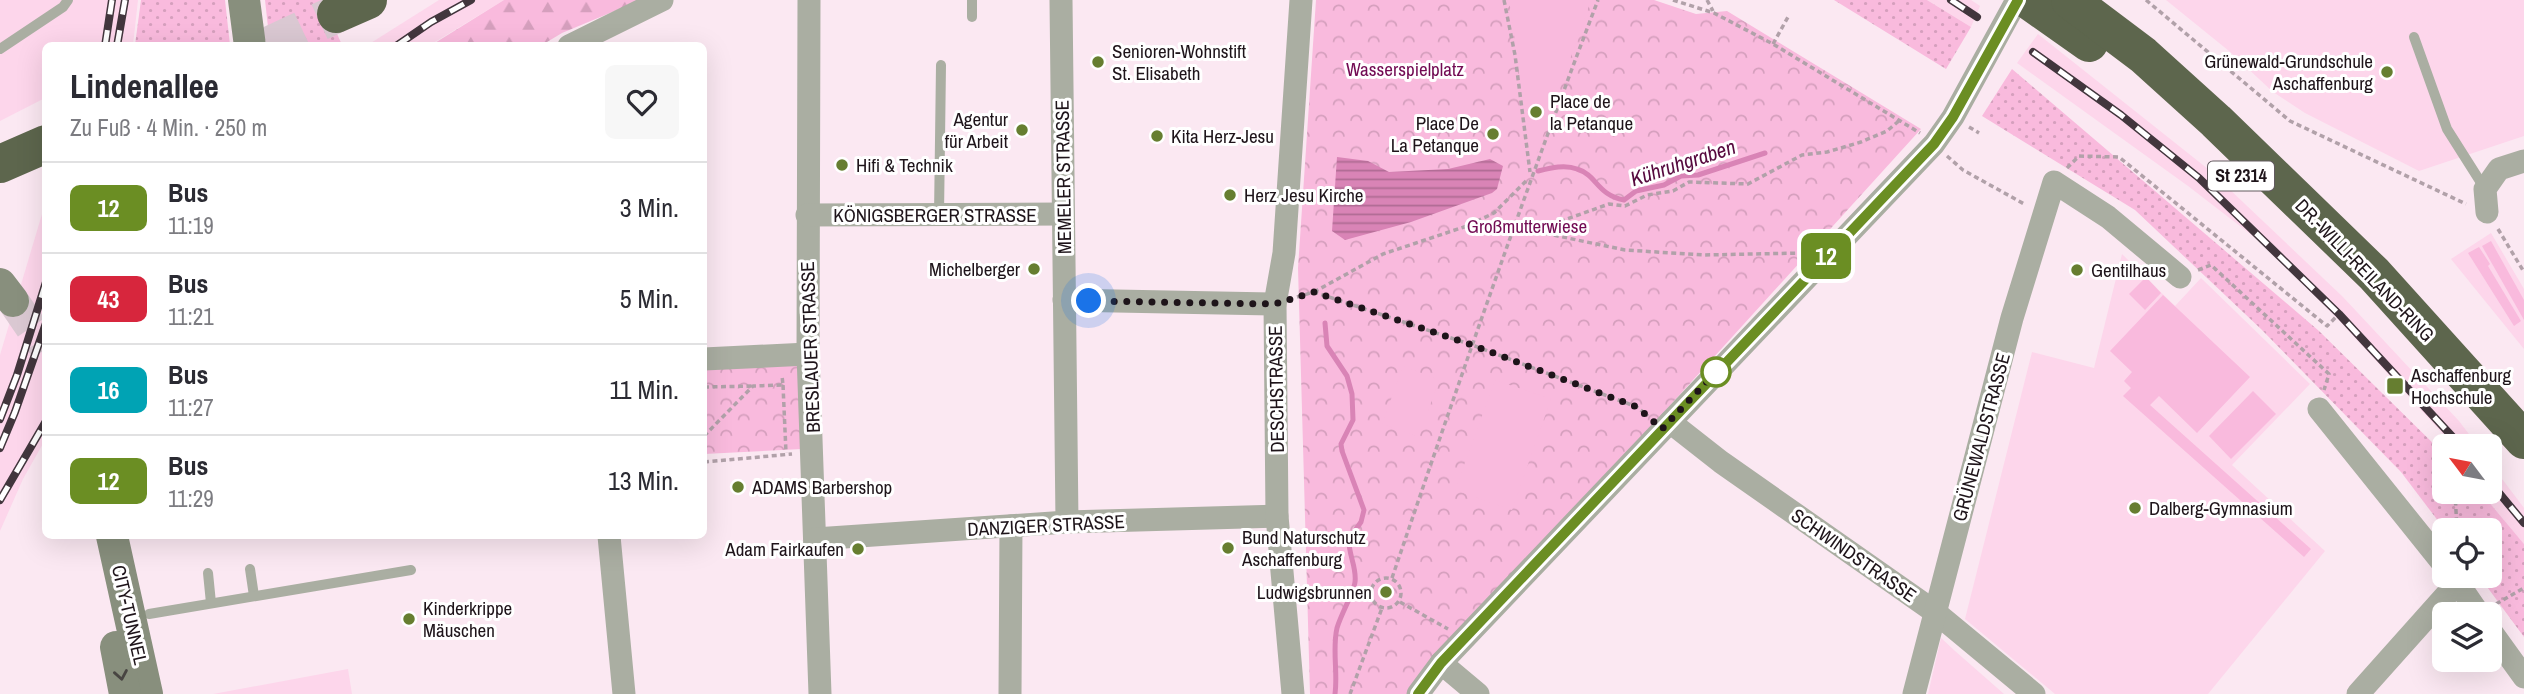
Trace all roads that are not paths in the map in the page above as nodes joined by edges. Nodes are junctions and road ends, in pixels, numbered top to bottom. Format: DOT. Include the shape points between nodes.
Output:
graph roads {
  1 [pos="68,0"];
  2 [pos="244,0"];
  3 [pos="662,0"];
  4 [pos="809,0"];
  5 [pos="972,0"];
  6 [pos="1061,0"];
  7 [pos="1301,0"];
  8 [pos="2018,0"];
  9 [pos="2028,0"];
  10 [pos="2070,0"];
  11 [pos="2110,0"];
  12 [pos="972,17"];
  13 [pos="2414,37"];
  14 [pos="249,42"];
  15 [pos="577,42"];
  16 [pos="0,49"];
  17 [pos="941,65"];
  18 [pos="42,146"];
  19 [pos="2524,161"];
  20 [pos="1,165"];
  21 [pos="2486,201"];
  22 [pos="1063,214"];
  23 [pos="807,215"];
  24 [pos="939,215"];
  25 [pos="2374,274"];
  26 [pos="2180,277"];
  27 [pos="1064,300"];
  28 [pos="1275,304"];
  29 [pos="808,354"];
  30 [pos="707,359"];
  31 [pos="2319,409"];
  32 [pos="1666,425"];
  33 [pos="2524,440"];
  34 [pos="1277,516"];
  35 [pos="1067,522"];
  36 [pos="1011,526"];
  37 [pos="815,538"];
  38 [pos="97,539"];
  39 [pos="113,539"];
  40 [pos="135,539"];
  41 [pos="609,539"];
  42 [pos="2432,550"];
  43 [pos="250,569"];
  44 [pos="411,570"];
  45 [pos="208,573"];
  46 [pos="2442,588"];
  47 [pos="254,596"];
  48 [pos="211,603"];
  49 [pos="1935,612"];
  50 [pos="149,614"];
  51 [pos="2502,647"];
  52 [pos="1441,663"];
  53 [pos="2524,677"];
  54 [pos="125,694"];
  55 [pos="147,694"];
  56 [pos="163,694"];
  57 [pos="624,694"];
  58 [pos="820,694"];
  59 [pos="1010,694"];
  60 [pos="1293,694"];
  61 [pos="1418,694"];
  62 [pos="1478,694"];
  63 [pos="1914,694"];
  64 [pos="2034,694"];
  65 [pos="2358,694"];
  1 -- 16 [label="lane"];
  2 -- 14 [label="main road"];
  3 -- 15 [label="street"];
  4 -- 23 [label="street, BRESLAUER STRASSE"];
  5 -- 12 [label="lane"];
  6 -- 22 [label="street, MEMELER STRASSE"];
  7 -- 28 [label="street, DESCHSTRASSE" via="1284,253"];
  8 -- 32 [label="street" via="1934,144"];
  9 -- 25 [label="highway, St 2314" via="2116,64 2189,126 2316,248"];
  10 -- 25 [label="highway, DR.-WILLI-REILAND-RING" via="2198,104"];
  11 -- 25 [label="highway, St 2314" via="2229,98 2348,214"];
  13 -- 21 [label="lane" via="2447,129"];
  17 -- 24 [label="lane"];
  18 -- 20 [label="highway"];
  19 -- 21 [label="street" via="2499,169"];
  22 -- 24 [label="street, KÖNIGSBERGER STRASSE"];
  22 -- 27 [label="street, MEMELER STRASSE"];
  23 -- 24 [label="street, KÖNIGSBERGER STRASSE"];
  23 -- 29 [label="street, BRESLAUER STRASSE"];
  25 -- 33 [label="highway, DR.-WILLI-REILAND-RING / St 2314"];
  26 -- 49 [label="street, GRÜNEWALDSTRASSE" via="2108,217 2054,183 2012,318"];
  27 -- 28 [label="street"];
  27 -- 35 [label="street, MEMELER STRASSE"];
  28 -- 34 [label="street, DESCHSTRASSE"];
  29 -- 30 [label="street"];
  29 -- 37 [label="street, BRESLAUER STRASSE"];
  31 -- 42 [label="street"];
  32 -- 49 [label="street, SCHWINDSTRASSE"];
  32 -- 52 [label="street"];
  34 -- 35 [label="street, DANZIGER STRASSE"];
  34 -- 60 [label="street, DESCHSTRASSE"];
  35 -- 36 [label="street, DANZIGER STRASSE"];
  36 -- 37 [label="street, DANZIGER STRASSE"];
  36 -- 59 [label="street"];
  37 -- 58 [label="street, BRESLAUER STRASSE"];
  38 -- 54 [label="main road, one-way"];
  39 -- 55 [label="main road, CITY-TUNNEL"];
  40 -- 50 [label="main road"];
  41 -- 57 [label="street"];
  43 -- 47 [label="lane"];
  44 -- 47 [label="lane"];
  45 -- 48 [label="lane"];
  46 -- 65 [label="street"];
  47 -- 48 [label="lane"];
  48 -- 50 [label="lane"];
  49 -- 63 [label="street, GRÜNEWALDSTRASSE"];
  49 -- 64 [label="street, SCHWINDSTRASSE"];
  50 -- 56 [label="main road"];
  51 -- 53 [label="street"];
  52 -- 61 [label="street"];
  52 -- 62 [label="street"];
}
